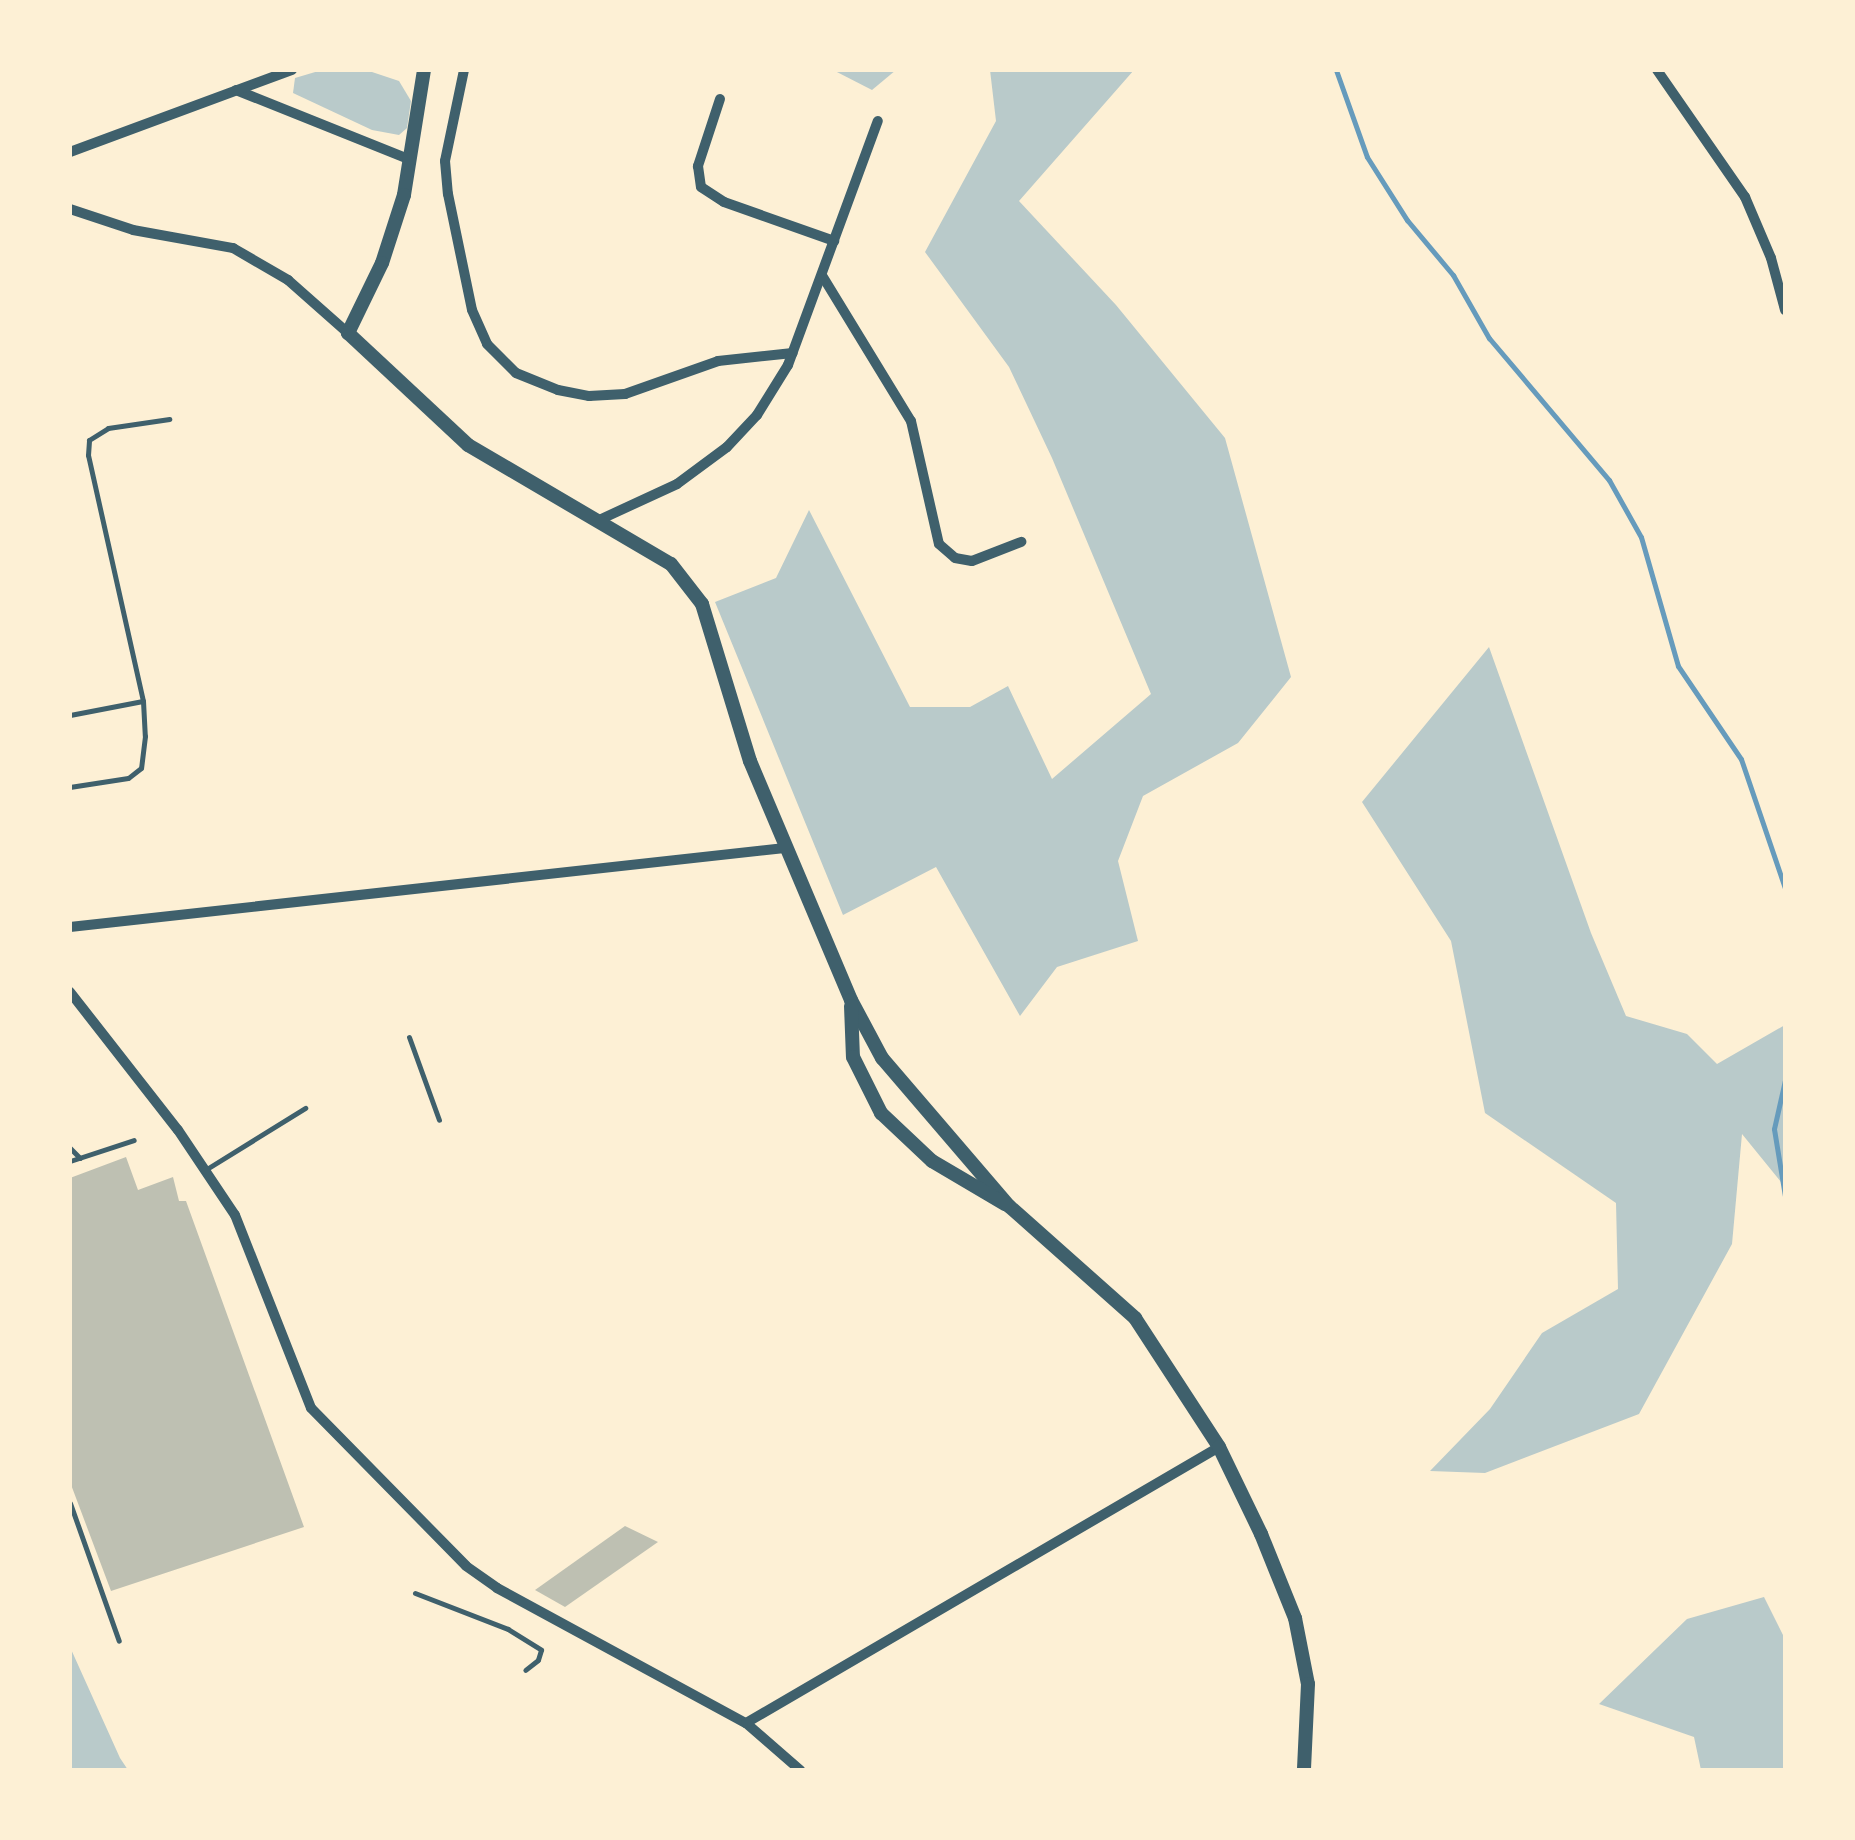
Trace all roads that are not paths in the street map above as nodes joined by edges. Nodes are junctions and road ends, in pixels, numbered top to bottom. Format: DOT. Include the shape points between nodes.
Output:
graph roads {
  1 [pos="292,70"];
  2 [pos="424,70"];
  3 [pos="464,70"];
  4 [pos="1656,70"];
  5 [pos="236,90"];
  6 [pos="720,100"];
  7 [pos="878,120"];
  8 [pos="70,152"];
  9 [pos="411,160"];
  10 [pos="70,210"];
  11 [pos="834,241"];
  12 [pos="823,277"];
  13 [pos="1785,310"];
  14 [pos="348,333"];
  15 [pos="793,353"];
  16 [pos="169,419"];
  17 [pos="597,521"];
  18 [pos="1021,542"];
  19 [pos="143,700"];
  20 [pos="70,715"];
  21 [pos="70,787"];
  22 [pos="785,848"];
  23 [pos="70,927"];
  24 [pos="70,992"];
  25 [pos="851,1000"];
  26 [pos="409,1036"];
  27 [pos="305,1108"];
  28 [pos="439,1120"];
  29 [pos="134,1140"];
  30 [pos="70,1148"];
  31 [pos="80,1158"];
  32 [pos="70,1161"];
  33 [pos="205,1170"];
  34 [pos="1009,1206"];
  35 [pos="1219,1447"];
  36 [pos="70,1503"];
  37 [pos="415,1593"];
  38 [pos="119,1640"];
  39 [pos="525,1670"];
  40 [pos="746,1723"];
  41 [pos="800,1770"];
  42 [pos="1304,1770"];
  1 -- 5 [label="street"];
  2 -- 9 [label="street"];
  3 -- 15 [label="street" via="445,160 448,194 472,310 487,344 516,373 589,396 625,394 718,361"];
  4 -- 13 [label="street" via="1746,197"];
  5 -- 8 [label="street"];
  5 -- 9 [label="street"];
  6 -- 11 [label="street" via="698,166 701,187 724,202"];
  7 -- 11 [label="street"];
  9 -- 14 [label="street" via="382,263"];
  10 -- 14 [label="street" via="133,230 234,248 288,280"];
  11 -- 12 [label="street"];
  12 -- 15 [label="street"];
  12 -- 18 [label="street" via="912,421 940,544 955,558 972,561"];
  14 -- 17 [label="street" via="468,445"];
  15 -- 17 [label="street" via="757,415 727,448 676,484"];
  16 -- 19 [label="lane" via="108,428 89,440"];
  17 -- 22 [label="street" via="670,564 702,604 750,761"];
  19 -- 20 [label="lane"];
  19 -- 21 [label="lane" via="141,768 128,778"];
  22 -- 23 [label="street"];
  22 -- 25 [label="street"];
  24 -- 33 [label="street"];
  25 -- 34 [label="street" via="882,1058"];
  25 -- 34 [label="street" via="853,1057 882,1113 932,1162"];
  26 -- 28 [label="lane"];
  27 -- 33 [label="lane"];
  29 -- 31 [label="lane"];
  30 -- 31 [label="lane"];
  31 -- 32 [label="lane"];
  33 -- 40 [label="street" via="235,1215 311,1408 437,1540 497,1588"];
  34 -- 35 [label="street" via="1136,1318"];
  35 -- 40 [label="street"];
  35 -- 42 [label="street" via="1295,1618 1308,1684"];
  36 -- 38 [label="lane"];
  37 -- 39 [label="lane" via="508,1629 541,1650"];
  40 -- 41 [label="street"];
}
